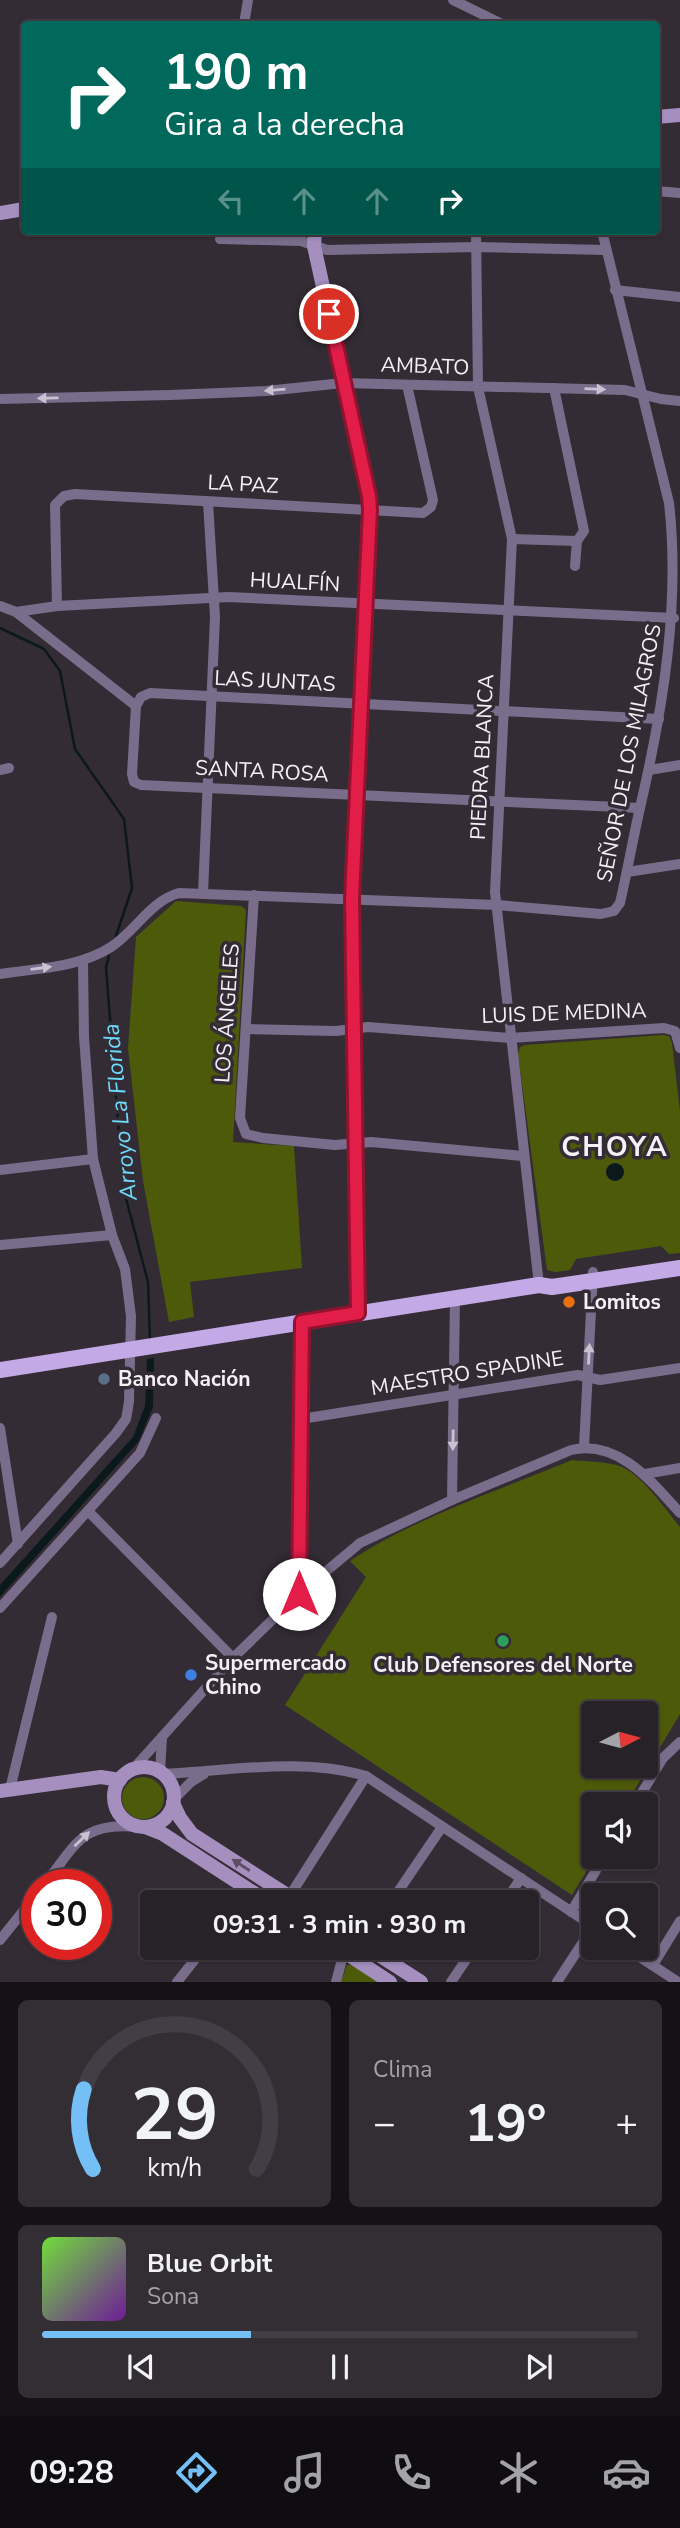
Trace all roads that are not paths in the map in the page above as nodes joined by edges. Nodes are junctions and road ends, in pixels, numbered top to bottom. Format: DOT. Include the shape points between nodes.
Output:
graph roads {
  1 [pos="248,0"];
  2 [pos="453,0"];
  3 [pos="244,21"];
  4 [pos="496,21"];
  5 [pos="680,115"];
  6 [pos="660,117"];
  7 [pos="660,191"];
  8 [pos="680,193"];
  9 [pos="21,210"];
  10 [pos="0,214"];
  11 [pos="476,235"];
  12 [pos="602,235"];
  13 [pos="315,238"];
  14 [pos="220,239"];
  15 [pos="476,247"];
  16 [pos="605,250"];
  17 [pos="615,290"];
  18 [pos="680,297"];
  19 [pos="343,383"];
  20 [pos="407,385"];
  21 [pos="478,387"];
  22 [pos="554,388"];
  23 [pos="642,395"];
  24 [pos="0,399"];
  25 [pos="680,401"];
  26 [pos="208,502"];
  27 [pos="674,503"];
  28 [pos="370,510"];
  29 [pos="512,539"];
  30 [pos="577,541"];
  31 [pos="575,566"];
  32 [pos="214,599"];
  33 [pos="365,605"];
  34 [pos="0,606"];
  35 [pos="57,606"];
  36 [pos="508,611"];
  37 [pos="16,612"];
  38 [pos="674,618"];
  39 [pos="675,664"];
  40 [pos="212,696"];
  41 [pos="138,702"];
  42 [pos="360,705"];
  43 [pos="503,711"];
  44 [pos="659,719"];
  45 [pos="680,765"];
  46 [pos="649,770"];
  47 [pos="207,788"];
  48 [pos="356,795"];
  49 [pos="498,803"];
  50 [pos="640,808"];
  51 [pos="680,864"];
  52 [pos="627,872"];
  53 [pos="203,893"];
  54 [pos="254,895"];
  55 [pos="352,898"];
  56 [pos="497,905"];
  57 [pos="83,962"];
  58 [pos="0,974"];
  59 [pos="354,1028"];
  60 [pos="246,1030"];
  61 [pos="510,1038"];
  62 [pos="680,1048"];
  63 [pos="354,1143"];
  64 [pos="523,1156"];
  65 [pos="93,1159"];
  66 [pos="0,1170"];
  67 [pos="112,1235"];
  68 [pos="0,1245"];
  69 [pos="680,1259"];
  70 [pos="680,1268"];
  71 [pos="593,1277"];
  72 [pos="539,1285"];
  73 [pos="455,1298"];
  74 [pos="358,1313"];
  75 [pos="302,1322"];
  76 [pos="136,1348"];
  77 [pos="680,1368"];
  78 [pos="0,1370"];
  79 [pos="588,1377"];
  80 [pos="454,1394"];
  81 [pos="156,1418"];
  82 [pos="300,1419"];
  83 [pos="0,1428"];
  84 [pos="583,1447"];
  85 [pos="680,1468"];
  86 [pos="645,1474"];
  87 [pos="452,1500"];
  88 [pos="88,1511"];
  89 [pos="680,1513"];
  90 [pos="18,1544"];
  91 [pos="0,1563"];
  92 [pos="299,1594"];
  93 [pos="0,1608"];
  94 [pos="52,1616"];
  95 [pos="233,1658"];
  96 [pos="162,1737"];
  97 [pos="679,1744"];
  98 [pos="133,1769"];
  99 [pos="161,1773"];
  100 [pos="207,1773"];
  101 [pos="366,1776"];
  102 [pos="120,1780"];
  103 [pos="5,1790"];
  104 [pos="642,1792"];
  105 [pos="173,1801"];
  106 [pos="141,1827"];
  107 [pos="442,1827"];
  108 [pos="57,1869"];
  109 [pos="597,1869"];
  110 [pos="520,1878"];
  111 [pos="248,1889"];
  112 [pos="280,1890"];
  113 [pos="299,1890"];
  114 [pos="399,1890"];
  115 [pos="512,1890"];
  116 [pos="571,1912"];
  117 [pos="21,1913"];
  118 [pos="581,1919"];
  119 [pos="680,1921"];
  120 [pos="2,1935"];
  121 [pos="581,1945"];
  122 [pos="194,1960"];
  123 [pos="342,1960"];
  124 [pos="360,1960"];
  125 [pos="387,1960"];
  126 [pos="466,1960"];
  127 [pos="645,1960"];
  128 [pos="653,1965"];
  129 [pos="666,1979"];
  130 [pos="177,1982"];
  131 [pos="336,1982"];
  132 [pos="390,1982"];
  133 [pos="421,1982"];
  134 [pos="451,1982"];
  135 [pos="557,1982"];
  136 [pos="678,1982"];
  1 -- 3 [label="street"];
  2 -- 4 [label="street"];
  5 -- 6 [label="street"];
  7 -- 8 [label="street"];
  9 -- 10 [label="street"];
  11 -- 15 [label="street, PIEDRA BLANCA"];
  12 -- 16 [label="street, SEÑOR DE LOS MILAGROS"];
  13 -- 14 [label="street"];
  13 -- 15 [label="street" via="327,250"];
  13 -- 19 [label="street"];
  15 -- 16 [label="street"];
  15 -- 21 [label="street, PIEDRA BLANCA"];
  16 -- 17 [label="street, SEÑOR DE LOS MILAGROS"];
  17 -- 18 [label="street"];
  17 -- 23 [label="street, SEÑOR DE LOS MILAGROS"];
  19 -- 20 [label="street, AMBATO"];
  19 -- 24 [label="street, AMBATO, one-way" via="266,391"];
  19 -- 28 [label="street"];
  20 -- 21 [label="street, AMBATO"];
  20 -- 28 [label="street, LA PAZ" via="431,507 423,513"];
  21 -- 22 [label="street, AMBATO"];
  21 -- 29 [label="street, PIEDRA BLANCA"];
  22 -- 23 [label="street, AMBATO, one-way" via="625,390"];
  22 -- 30 [label="street" via="584,531"];
  23 -- 25 [label="street, AMBATO"];
  23 -- 27 [label="street, SEÑOR DE LOS MILAGROS"];
  26 -- 28 [label="street, LA PAZ"];
  26 -- 32 [label="street"];
  26 -- 35 [label="street, LA PAZ" via="64,496 55,506"];
  27 -- 38 [label="street, SEÑOR DE LOS MILAGROS"];
  28 -- 33 [label="street"];
  29 -- 30 [label="street"];
  29 -- 36 [label="street, PIEDRA BLANCA"];
  30 -- 31 [label="street"];
  32 -- 33 [label="street, HUALFÍN"];
  32 -- 35 [label="street, HUALFÍN"];
  32 -- 40 [label="street"];
  33 -- 36 [label="street, HUALFÍN"];
  33 -- 42 [label="street"];
  34 -- 37 [label="street, HUALFÍN"];
  35 -- 37 [label="street, HUALFÍN"];
  36 -- 38 [label="street, HUALFÍN"];
  36 -- 43 [label="street, PIEDRA BLANCA"];
  37 -- 41 [label="street"];
  38 -- 39 [label="street, SEÑOR DE LOS MILAGROS"];
  39 -- 44 [label="street, SEÑOR DE LOS MILAGROS"];
  40 -- 41 [label="street, LAS JUNTAS" via="150,693"];
  40 -- 42 [label="street, LAS JUNTAS"];
  40 -- 47 [label="street"];
  41 -- 47 [label="street, SANTA ROSA" via="134,782"];
  42 -- 43 [label="street, LAS JUNTAS"];
  42 -- 48 [label="street"];
  43 -- 44 [label="street, LAS JUNTAS"];
  43 -- 49 [label="street, PIEDRA BLANCA"];
  44 -- 46 [label="street, SEÑOR DE LOS MILAGROS"];
  45 -- 46 [label="street"];
  46 -- 50 [label="street, SEÑOR DE LOS MILAGROS"];
  47 -- 48 [label="street, SANTA ROSA"];
  47 -- 53 [label="street"];
  48 -- 49 [label="street, SANTA ROSA"];
  48 -- 55 [label="street"];
  49 -- 50 [label="street, SANTA ROSA"];
  49 -- 56 [label="street, PIEDRA BLANCA"];
  50 -- 52 [label="street, SEÑOR DE LOS MILAGROS"];
  51 -- 52 [label="street"];
  52 -- 56 [label="street, SEÑOR DE LOS MILAGROS" via="614,911 601,914"];
  53 -- 54 [label="street"];
  53 -- 57 [label="street" via="170,895 114,946"];
  54 -- 55 [label="street"];
  54 -- 60 [label="street, LOS ÁNGELES"];
  55 -- 56 [label="street"];
  55 -- 59 [label="street"];
  56 -- 61 [label="street, PIEDRA BLANCA"];
  58 -- 57 [label="street, one-way"];
  57 -- 65 [label="street"];
  59 -- 60 [label="street, LUIS DE MEDINA"];
  59 -- 61 [label="street, LUIS DE MEDINA"];
  59 -- 63 [label="street"];
  60 -- 63 [label="street, LOS ÁNGELES" via="240,1118 246,1133 335,1145"];
  61 -- 62 [label="street, LUIS DE MEDINA" via="664,1028 674,1031"];
  61 -- 64 [label="street, PIEDRA BLANCA"];
  63 -- 64 [label="street"];
  63 -- 74 [label="street"];
  64 -- 72 [label="street, PIEDRA BLANCA"];
  65 -- 66 [label="street"];
  65 -- 67 [label="street"];
  67 -- 68 [label="street"];
  67 -- 76 [label="street" via="125,1269"];
  69 -- 71 [label="main road"];
  70 -- 71 [label="main road"];
  71 -- 72 [label="main road" via="552,1287"];
  79 -- 71 [label="street, one-way"];
  72 -- 73 [label="main road"];
  73 -- 74 [label="main road"];
  73 -- 80 [label="street"];
  74 -- 75 [label="main road"];
  75 -- 76 [label="main road"];
  75 -- 82 [label="street"];
  76 -- 78 [label="main road"];
  76 -- 90 [label="street" via="125,1419"];
  77 -- 79 [label="street, MAESTRO SPADINE" via="600,1380"];
  79 -- 80 [label="street, MAESTRO SPADINE"];
  79 -- 84 [label="street"];
  80 -- 82 [label="street, MAESTRO SPADINE"];
  80 -- 87 [label="street, one-way"];
  81 -- 88 [label="street" via="139,1453"];
  82 -- 92 [label="street"];
  83 -- 90 [label="street"];
  84 -- 86 [label="street" via="626,1460"];
  84 -- 87 [label="street"];
  85 -- 86 [label="street"];
  86 -- 89 [label="street"];
  87 -- 92 [label="street" via="360,1544"];
  88 -- 93 [label="street"];
  88 -- 95 [label="street"];
  90 -- 91 [label="street"];
  92 -- 95 [label="street"];
  94 -- 103 [label="street"];
  95 -- 96 [label="street"];
  96 -- 98 [label="street"];
  96 -- 99 [label="street"];
  97 -- 104 [label="street" via="663,1758"];
  98 -- 99 [label="street"];
  98 -- 102 [label="street"];
  99 -- 100 [label="street"];
  99 -- 105 [label="street" via="171,1786"];
  100 -- 101 [label="street" via="293,1766"];
  100 -- 105 [label="street"];
  101 -- 107 [label="street"];
  101 -- 113 [label="street"];
  102 -- 103 [label="street" via="101,1777"];
  102 -- 106 [label="street" via="114,1796 118,1812"];
  105 -- 106 [label="street" via="163,1820"];
  112 -- 105 [label="street, one-way" via="192,1834"];
  108 -- 106 [label="street, one-way" via="90,1831 110,1825"];
  106 -- 111 [label="street" via="163,1834"];
  107 -- 110 [label="street"];
  107 -- 114 [label="street"];
  109 -- 116 [label="street"];
  110 -- 115 [label="street"];
  110 -- 116 [label="street"];
  116 -- 118 [label="street"];
  117 -- 120 [label="street"];
  119 -- 128 [label="street"];
  121 -- 135 [label="street"];
  122 -- 130 [label="street"];
  123 -- 131 [label="street"];
  124 -- 132 [label="street"];
  125 -- 133 [label="street"];
  126 -- 134 [label="street"];
  127 -- 128 [label="street"];
  128 -- 129 [label="street"];
  129 -- 136 [label="street"];
}
